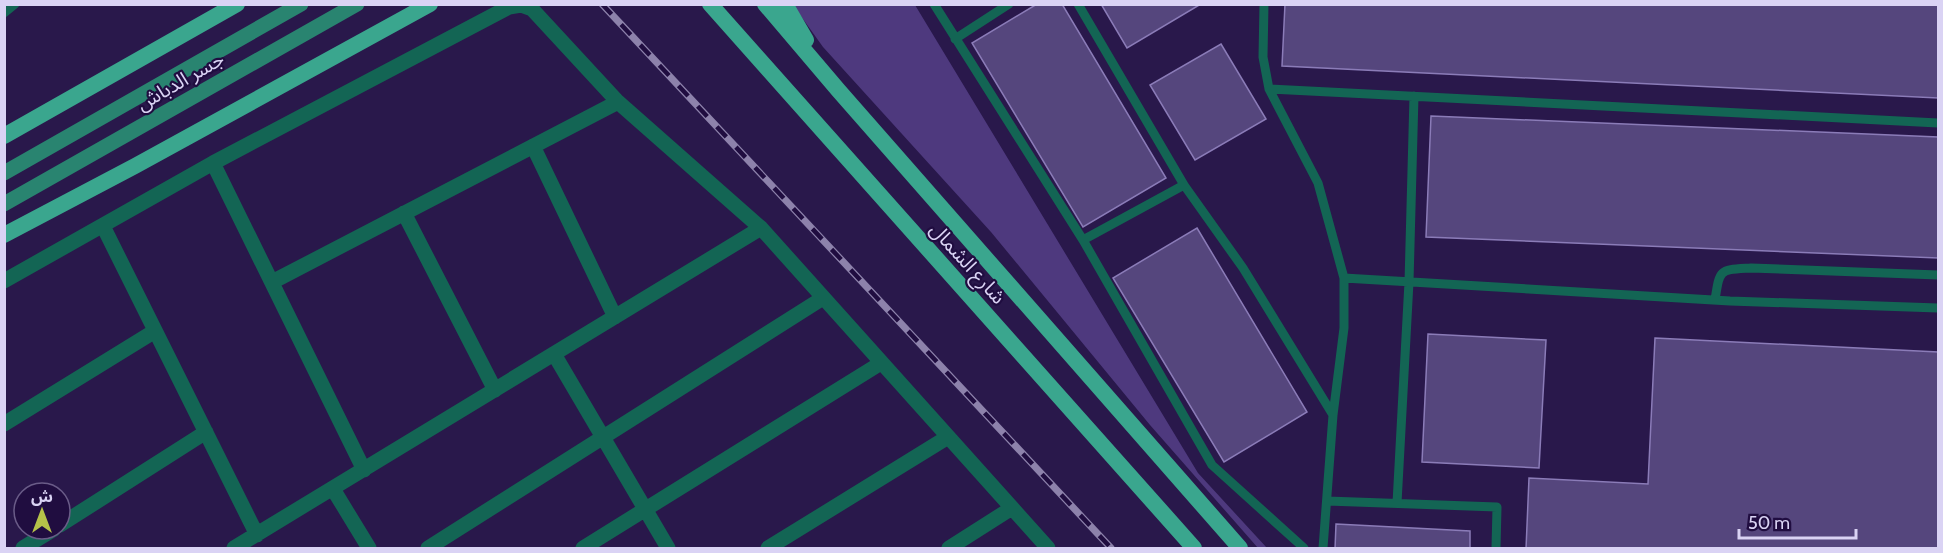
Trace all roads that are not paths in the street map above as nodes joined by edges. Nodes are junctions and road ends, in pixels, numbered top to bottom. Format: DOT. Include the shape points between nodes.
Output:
graph roads {
  1 [pos="15,4"];
  2 [pos="237,4"];
  3 [pos="301,4"];
  4 [pos="357,4"];
  5 [pos="430,4"];
  6 [pos="765,4"];
  7 [pos="785,4"];
  8 [pos="934,4"];
  9 [pos="1009,4"];
  10 [pos="1078,4"];
  11 [pos="1264,4"];
  12 [pos="711,6"];
  13 [pos="4,13"];
  14 [pos="955,39"];
  15 [pos="1269,89"];
  16 [pos="839,91"];
  17 [pos="1414,96"];
  18 [pos="618,102"];
  19 [pos="1938,123"];
  20 [pos="4,136"];
  21 [pos="533,146"];
  22 [pos="213,163"];
  23 [pos="6,172"];
  24 [pos="1184,185"];
  25 [pos="4,204"];
  26 [pos="404,213"];
  27 [pos="103,226"];
  28 [pos="761,228"];
  29 [pos="4,235"];
  30 [pos="1083,240"];
  31 [pos="1938,275"];
  32 [pos="1344,278"];
  33 [pos="4,281"];
  34 [pos="272,282"];
  35 [pos="1409,282"];
  36 [pos="823,298"];
  37 [pos="1715,300"];
  38 [pos="1938,308"];
  39 [pos="615,317"];
  40 [pos="155,331"];
  41 [pos="554,354"];
  42 [pos="881,363"];
  43 [pos="495,390"];
  44 [pos="1333,416"];
  45 [pos="4,424"];
  46 [pos="206,432"];
  47 [pos="948,437"];
  48 [pos="603,438"];
  49 [pos="364,470"];
  50 [pos="333,489"];
  51 [pos="1327,501"];
  52 [pos="1397,503"];
  53 [pos="1012,508"];
  54 [pos="645,510"];
  55 [pos="72,517"];
  56 [pos="257,535"];
  57 [pos="234,549"];
  58 [pos="369,549"];
  59 [pos="428,549"];
  60 [pos="583,549"];
  61 [pos="668,549"];
  62 [pos="768,549"];
  63 [pos="949,549"];
  64 [pos="1048,549"];
  65 [pos="1194,549"];
  66 [pos="1240,549"];
  67 [pos="1304,549"];
  68 [pos="1323,549"];
  69 [pos="1496,549"];
  1 -- 13 [label="lane"];
  2 -- 20 [label="highway"];
  3 -- 23 [label="main road, جسر الدباش"];
  4 -- 25 [label="main road, جسر الدباش"];
  5 -- 29 [label="highway"];
  6 -- 16 [label="highway, شارع الشمال"];
  7 -- 16 [label="highway"];
  8 -- 14 [label="lane"];
  9 -- 14 [label="lane"];
  10 -- 24 [label="lane"];
  11 -- 15 [label="lane" via="1263,57"];
  12 -- 65 [label="highway, شارع الشمال"];
  14 -- 30 [label="lane"];
  15 -- 17 [label="lane"];
  15 -- 32 [label="lane" via="1318,183"];
  16 -- 66 [label="highway, شارع الشمال"];
  17 -- 19 [label="lane"];
  17 -- 35 [label="lane"];
  18 -- 21 [label="street"];
  18 -- 22 [label="street" via="532,9 521,5 508,7"];
  18 -- 28 [label="street"];
  21 -- 26 [label="street"];
  21 -- 39 [label="street"];
  22 -- 27 [label="street"];
  22 -- 34 [label="street"];
  24 -- 30 [label="lane"];
  24 -- 44 [label="lane" via="1243,268"];
  26 -- 34 [label="street"];
  26 -- 43 [label="street"];
  27 -- 33 [label="street"];
  27 -- 40 [label="street"];
  28 -- 36 [label="street"];
  28 -- 39 [label="street"];
  30 -- 67 [label="lane" via="1212,465"];
  31 -- 37 [label="lane" via="1726,270 1719,276"];
  32 -- 35 [label="lane"];
  32 -- 44 [label="lane" via="1344,328"];
  34 -- 49 [label="street"];
  35 -- 37 [label="lane"];
  35 -- 52 [label="lane"];
  36 -- 42 [label="street"];
  36 -- 48 [label="street"];
  37 -- 38 [label="lane"];
  39 -- 41 [label="street"];
  40 -- 45 [label="street"];
  40 -- 46 [label="street"];
  41 -- 43 [label="street"];
  41 -- 48 [label="street"];
  42 -- 47 [label="street"];
  42 -- 54 [label="street"];
  43 -- 49 [label="street"];
  44 -- 51 [label="lane"];
  46 -- 55 [label="street"];
  46 -- 56 [label="street"];
  47 -- 53 [label="street"];
  47 -- 62 [label="street"];
  48 -- 54 [label="street"];
  48 -- 59 [label="street"];
  49 -- 50 [label="street"];
  50 -- 56 [label="street"];
  50 -- 58 [label="street"];
  51 -- 52 [label="lane"];
  51 -- 68 [label="lane"];
  52 -- 69 [label="lane" via="1497,507"];
  53 -- 63 [label="street"];
  53 -- 64 [label="street"];
  54 -- 60 [label="street"];
  54 -- 61 [label="street"];
  56 -- 57 [label="street"];
}
